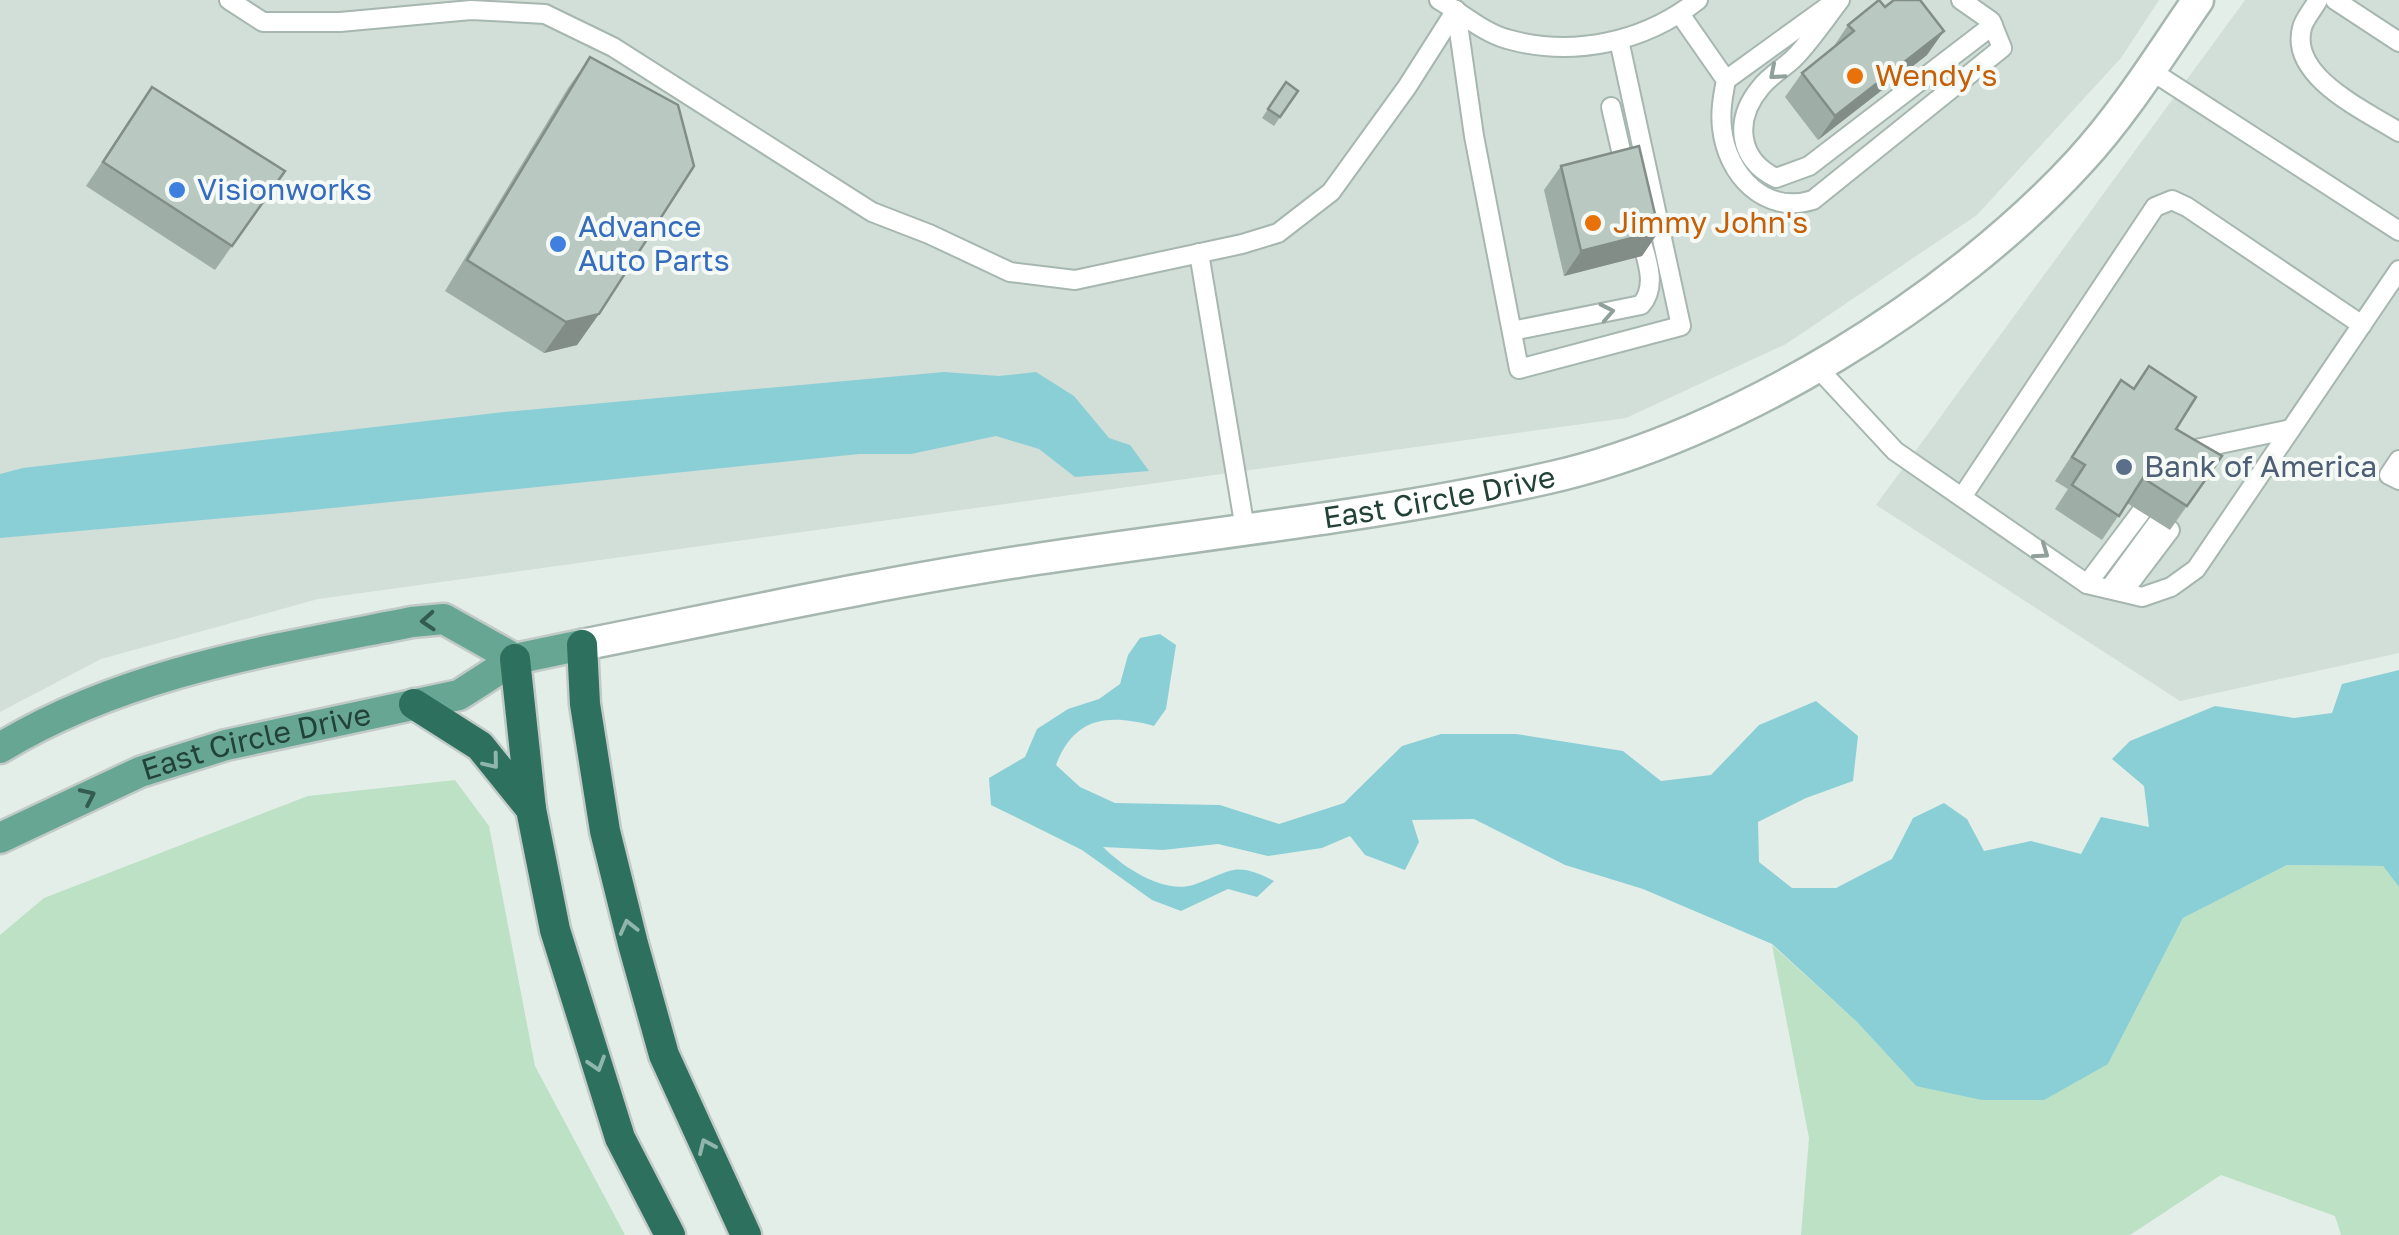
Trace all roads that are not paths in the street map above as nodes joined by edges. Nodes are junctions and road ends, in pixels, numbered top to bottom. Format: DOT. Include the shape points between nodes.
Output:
graph roads {
  1 [pos="230,0"];
  2 [pos="1698,0"];
  3 [pos="1838,0"];
  4 [pos="1961,0"];
  5 [pos="2198,0"];
  6 [pos="2318,0"];
  7 [pos="2335,0"];
  8 [pos="1448,5"];
  9 [pos="1680,14"];
  10 [pos="1993,25"];
  11 [pos="1618,40"];
  12 [pos="2399,42"];
  13 [pos="2150,70"];
  14 [pos="1726,80"];
  15 [pos="1611,107"];
  16 [pos="2399,132"];
  17 [pos="1628,185"];
  18 [pos="1633,204"];
  19 [pos="2399,232"];
  20 [pos="1199,254"];
  21 [pos="2399,270"];
  22 [pos="2362,325"];
  23 [pos="1512,331"];
  24 [pos="1816,366"];
  25 [pos="2291,428"];
  26 [pos="2232,442"];
  27 [pos="2399,460"];
  28 [pos="2214,467"];
  29 [pos="2184,468"];
  30 [pos="2399,480"];
  31 [pos="1962,497"];
  32 [pos="2141,512"];
  33 [pos="2164,526"];
  34 [pos="1245,530"];
  35 [pos="2087,584"];
  36 [pos="2116,590"];
  37 [pos="582,645"];
  38 [pos="515,659"];
  39 [pos="414,704"];
  40 [pos="0,748"];
  41 [pos="531,809"];
  42 [pos="0,838"];
  43 [pos="670,1235"];
  44 [pos="746,1235"];
  1 -- 20 [label="lane" via="264,22 472,10 545,14 613,47 872,212 1010,272 1075,280"];
  2 -- 9 [label="lane"];
  3 -- 10 [label="lane, one-way" via="1747,110 1745,150 1757,169 1776,178 1809,166"];
  3 -- 14 [label="lane"];
  4 -- 10 [label="lane"];
  5 -- 13 [label="street, East Circle Drive"];
  6 -- 16 [label="lane" via="2302,28 2304,58 2319,80"];
  7 -- 12 [label="lane"];
  8 -- 11 [label="lane" via="1504,39 1562,48"];
  8 -- 20 [label="lane" via="1407,86 1330,192 1278,233"];
  8 -- 23 [label="lane"];
  9 -- 11 [label="lane"];
  9 -- 14 [label="lane"];
  10 -- 14 [label="lane" via="2002,48 1813,200 1793,206 1755,194 1729,158 1722,128"];
  11 -- 23 [label="lane" via="1681,326 1519,369"];
  13 -- 19 [label="lane"];
  13 -- 24 [label="street, East Circle Drive" via="2078,164 2003,233 1875,332"];
  15 -- 17 [label="lane"];
  23 -- 18 [label="lane, one-way" via="1640,305 1649,296"];
  20 -- 34 [label="lane"];
  21 -- 22 [label="lane"];
  22 -- 25 [label="lane"];
  22 -- 31 [label="lane" via="2187,208 2172,200 2154,207"];
  24 -- 31 [label="lane" via="1895,451"];
  24 -- 34 [label="street, East Circle Drive" via="1728,415 1643,451 1551,478"];
  25 -- 26 [label="lane"];
  25 -- 36 [label="lane" via="2196,569 2142,597"];
  26 -- 28 [label="lane"];
  26 -- 29 [label="lane" via="2196,449"];
  27 -- 30 [label="lane" via="2389,475"];
  31 -- 35 [label="lane, one-way"];
  32 -- 35 [label="lane"];
  33 -- 36 [label="lane"];
  34 -- 37 [label="street, East Circle Drive" via="1032,560"];
  35 -- 36 [label="lane"];
  37 -- 38 [label="main road, East Circle Drive"];
  44 -- 37 [label="highway, one-way" via="664,1055 633,944 604,831"];
  38 -- 39 [label="main road, East Circle Drive" via="459,695"];
  38 -- 40 [label="main road, one-way" via="444,619 412,622 214,661 87,703"];
  38 -- 41 [label="highway"];
  39 -- 41 [label="highway, one-way" via="480,746"];
  42 -- 39 [label="main road, East Circle Drive, one-way" via="140,772 226,745"];
  41 -- 43 [label="highway, one-way" via="554,930 620,1138"];
}
